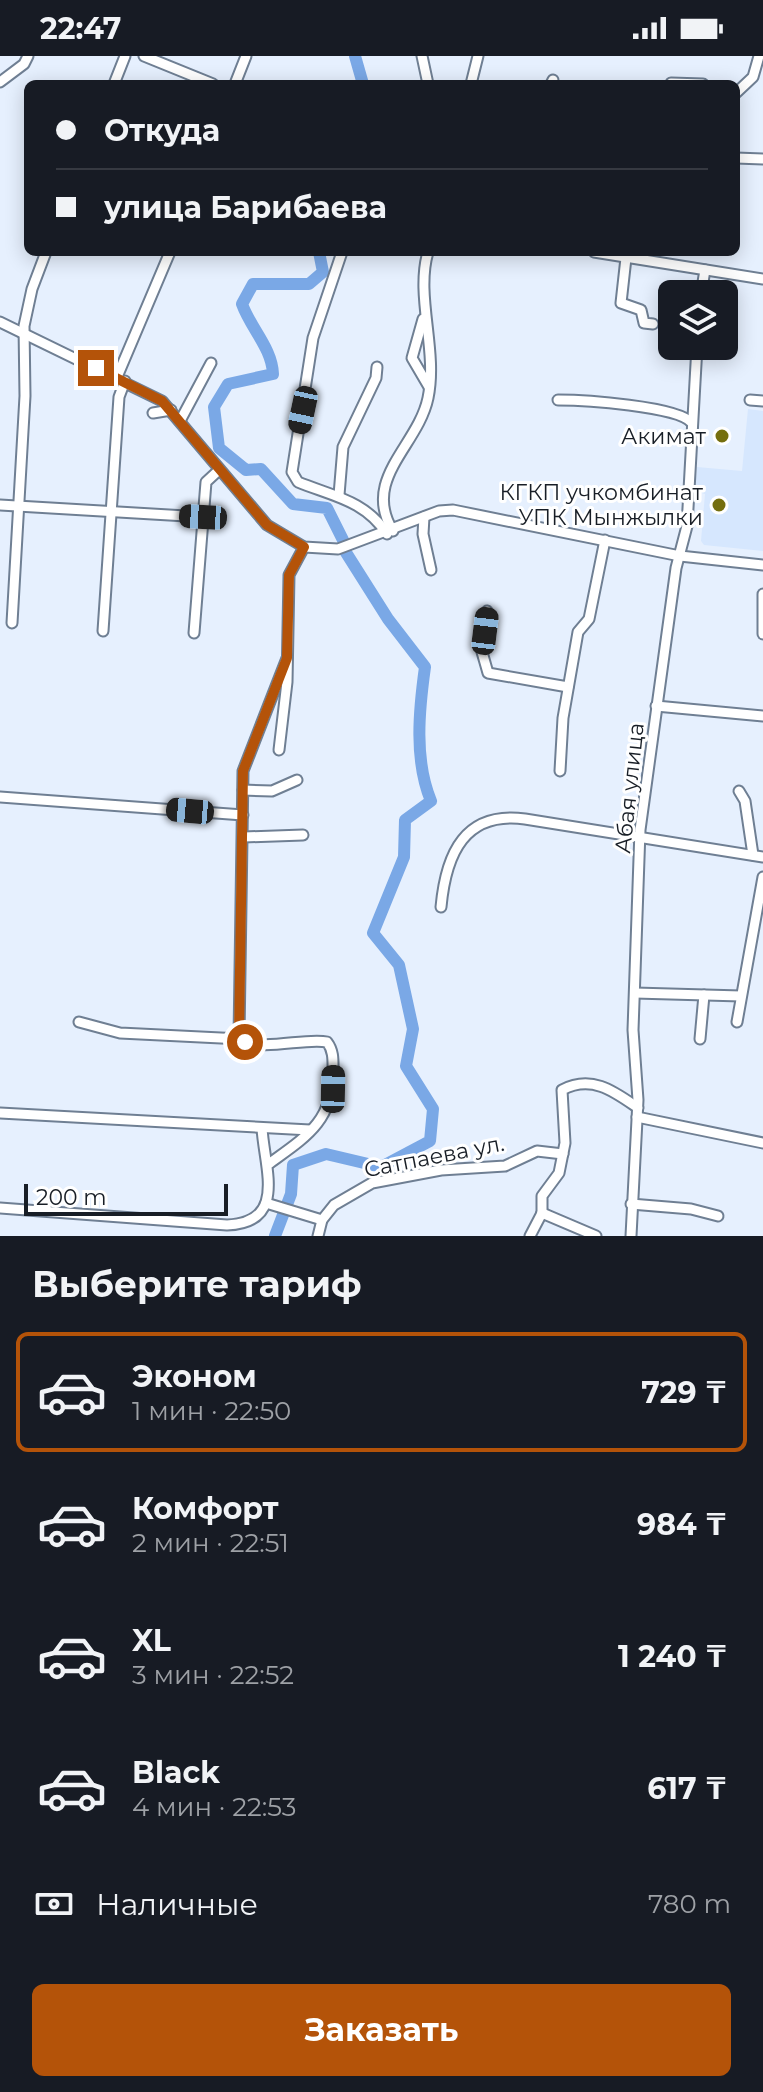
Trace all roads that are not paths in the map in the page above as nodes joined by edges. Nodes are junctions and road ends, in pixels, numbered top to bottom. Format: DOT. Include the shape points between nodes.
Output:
graph roads {
  1 [pos="28,56"];
  2 [pos="125,56"];
  3 [pos="144,56"];
  4 [pos="246,56"];
  5 [pos="422,56"];
  6 [pos="478,56"];
  7 [pos="759,56"];
  8 [pos="116,80"];
  9 [pos="203,80"];
  10 [pos="237,80"];
  11 [pos="427,80"];
  12 [pos="472,80"];
  13 [pos="0,82"];
  14 [pos="740,89"];
  15 [pos="740,158"];
  16 [pos="763,159"];
  17 [pos="44,256"];
  18 [pos="168,256"];
  19 [pos="341,256"];
  20 [pos="427,256"];
  21 [pos="615,256"];
  22 [pos="626,258"];
  23 [pos="705,270"];
  24 [pos="763,279"];
  25 [pos="703,280"];
  26 [pos="423,317"];
  27 [pos="0,322"];
  28 [pos="653,324"];
  29 [pos="23,333"];
  30 [pos="696,360"];
  31 [pos="211,363"];
  32 [pos="377,367"];
  33 [pos="121,379"];
  34 [pos="429,387"];
  35 [pos="558,400"];
  36 [pos="750,400"];
  37 [pos="763,401"];
  38 [pos="171,410"];
  39 [pos="153,413"];
  40 [pos="180,421"];
  41 [pos="692,423"];
  42 [pos="219,470"];
  43 [pos="342,472"];
  44 [pos="351,494"];
  45 [pos="339,495"];
  46 [pos="0,505"];
  47 [pos="19,507"];
  48 [pos="110,512"];
  49 [pos="203,517"];
  50 [pos="424,517"];
  51 [pos="390,532"];
  52 [pos="605,540"];
  53 [pos="304,547"];
  54 [pos="680,556"];
  55 [pos="763,565"];
  56 [pos="431,570"];
  57 [pos="763,594"];
  58 [pos="487,611"];
  59 [pos="573,617"];
  60 [pos="589,619"];
  61 [pos="12,623"];
  62 [pos="103,631"];
  63 [pos="194,633"];
  64 [pos="763,634"];
  65 [pos="287,658"];
  66 [pos="568,687"];
  67 [pos="656,706"];
  68 [pos="763,716"];
  69 [pos="279,750"];
  70 [pos="560,771"];
  71 [pos="297,780"];
  72 [pos="243,790"];
  73 [pos="739,791"];
  74 [pos="753,792"];
  75 [pos="0,797"];
  76 [pos="745,801"];
  77 [pos="243,815"];
  78 [pos="303,835"];
  79 [pos="244,837"];
  80 [pos="639,839"];
  81 [pos="758,856"];
  82 [pos="763,877"];
  83 [pos="441,907"];
  84 [pos="635,993"];
  85 [pos="704,995"];
  86 [pos="741,996"];
  87 [pos="79,1022"];
  88 [pos="737,1022"];
  89 [pos="241,1039"];
  90 [pos="700,1039"];
  91 [pos="617,1091"];
  92 [pos="638,1095"];
  93 [pos="638,1112"];
  94 [pos="0,1113"];
  95 [pos="262,1128"];
  96 [pos="310,1130"];
  97 [pos="763,1143"];
  98 [pos="563,1154"];
  99 [pos="270,1163"];
  100 [pos="266,1203"];
  101 [pos="631,1204"];
  102 [pos="0,1208"];
  103 [pos="542,1213"];
  104 [pos="718,1216"];
  105 [pos="320,1219"];
  106 [pos="318,1236"];
  107 [pos="530,1236"];
  108 [pos="596,1236"];
  109 [pos="631,1236"];
  1 -- 13 [label="street"];
  2 -- 8 [label="street"];
  3 -- 9 [label="street"];
  4 -- 10 [label="street"];
  5 -- 11 [label="street"];
  6 -- 12 [label="street"];
  7 -- 14 [label="street" via="753,77"];
  15 -- 16 [label="street"];
  17 -- 29 [label="street"];
  18 -- 33 [label="street"];
  19 -- 45 [label="street" via="313,338 292,465 298,482"];
  20 -- 26 [label="street"];
  21 -- 22 [label="street"];
  22 -- 23 [label="street"];
  22 -- 28 [label="street" via="621,303 641,310 643,321"];
  23 -- 24 [label="street"];
  23 -- 25 [label="street"];
  26 -- 34 [label="street" via="432,352"];
  26 -- 34 [label="street" via="412,358"];
  27 -- 29 [label="street"];
  29 -- 33 [label="street"];
  29 -- 47 [label="street" via="26,381"];
  30 -- 41 [label="street, Абая улица"];
  31 -- 40 [label="street"];
  32 -- 43 [label="street" via="343,447"];
  33 -- 38 [label="street"];
  33 -- 48 [label="street"];
  34 -- 51 [label="street" via="414,435 399,452 384,486"];
  35 -- 41 [label="street" via="660,410"];
  36 -- 37 [label="street"];
  38 -- 39 [label="street"];
  38 -- 40 [label="street"];
  40 -- 42 [label="street"];
  41 -- 54 [label="street, Абая улица" via="692,471"];
  42 -- 49 [label="street" via="206,482"];
  42 -- 53 [label="street" via="267,525"];
  43 -- 44 [label="street"];
  43 -- 45 [label="street"];
  45 -- 51 [label="street"];
  46 -- 47 [label="street"];
  47 -- 48 [label="street"];
  47 -- 61 [label="street"];
  48 -- 49 [label="street"];
  48 -- 62 [label="street"];
  49 -- 63 [label="street"];
  50 -- 51 [label="street"];
  50 -- 52 [label="street" via="453,510"];
  50 -- 56 [label="street"];
  51 -- 53 [label="street" via="338,549"];
  52 -- 54 [label="street"];
  52 -- 60 [label="street"];
  53 -- 65 [label="street" via="289,575"];
  54 -- 55 [label="street"];
  54 -- 67 [label="street, Абая улица"];
  57 -- 64 [label="street"];
  58 -- 66 [label="street" via="482,652 488,673"];
  59 -- 60 [label="street"];
  60 -- 66 [label="street" via="578,632"];
  65 -- 69 [label="street"];
  65 -- 72 [label="street" via="244,765"];
  66 -- 70 [label="street"];
  67 -- 68 [label="street"];
  67 -- 80 [label="street, Абая улица"];
  71 -- 72 [label="street" via="272,791"];
  72 -- 77 [label="street"];
  73 -- 76 [label="street"];
  74 -- 76 [label="street"];
  75 -- 77 [label="street"];
  76 -- 81 [label="street"];
  77 -- 79 [label="street"];
  78 -- 79 [label="street"];
  79 -- 89 [label="street"];
  80 -- 81 [label="street"];
  80 -- 83 [label="street" via="513,818 487,819 459,846"];
  80 -- 84 [label="street, Абая улица"];
  82 -- 86 [label="street"];
  84 -- 85 [label="street"];
  84 -- 92 [label="street, Абая улица"];
  85 -- 86 [label="street"];
  85 -- 90 [label="street"];
  86 -- 88 [label="street"];
  87 -- 89 [label="street" via="120,1033"];
  89 -- 96 [label="street" via="260,1044 321,1041 331,1046 330,1104"];
  91 -- 92 [label="street"];
  91 -- 93 [label="street"];
  91 -- 98 [label="street" via="602,1086 562,1090"];
  92 -- 93 [label="street, Абая улица"];
  93 -- 97 [label="street"];
  93 -- 101 [label="street, Абая улица"];
  94 -- 95 [label="street"];
  95 -- 96 [label="street"];
  95 -- 99 [label="street"];
  96 -- 99 [label="street"];
  98 -- 103 [label="street" via="559,1173 543,1191"];
  98 -- 105 [label="street, Сатпаева ул." via="537,1151 505,1166 383,1181 357,1190"];
  99 -- 100 [label="street"];
  100 -- 102 [label="street" via="249,1223 227,1225"];
  100 -- 105 [label="street"];
  101 -- 104 [label="street"];
  101 -- 109 [label="street, Абая улица"];
  103 -- 107 [label="street"];
  103 -- 108 [label="street"];
  105 -- 106 [label="street"];
}
